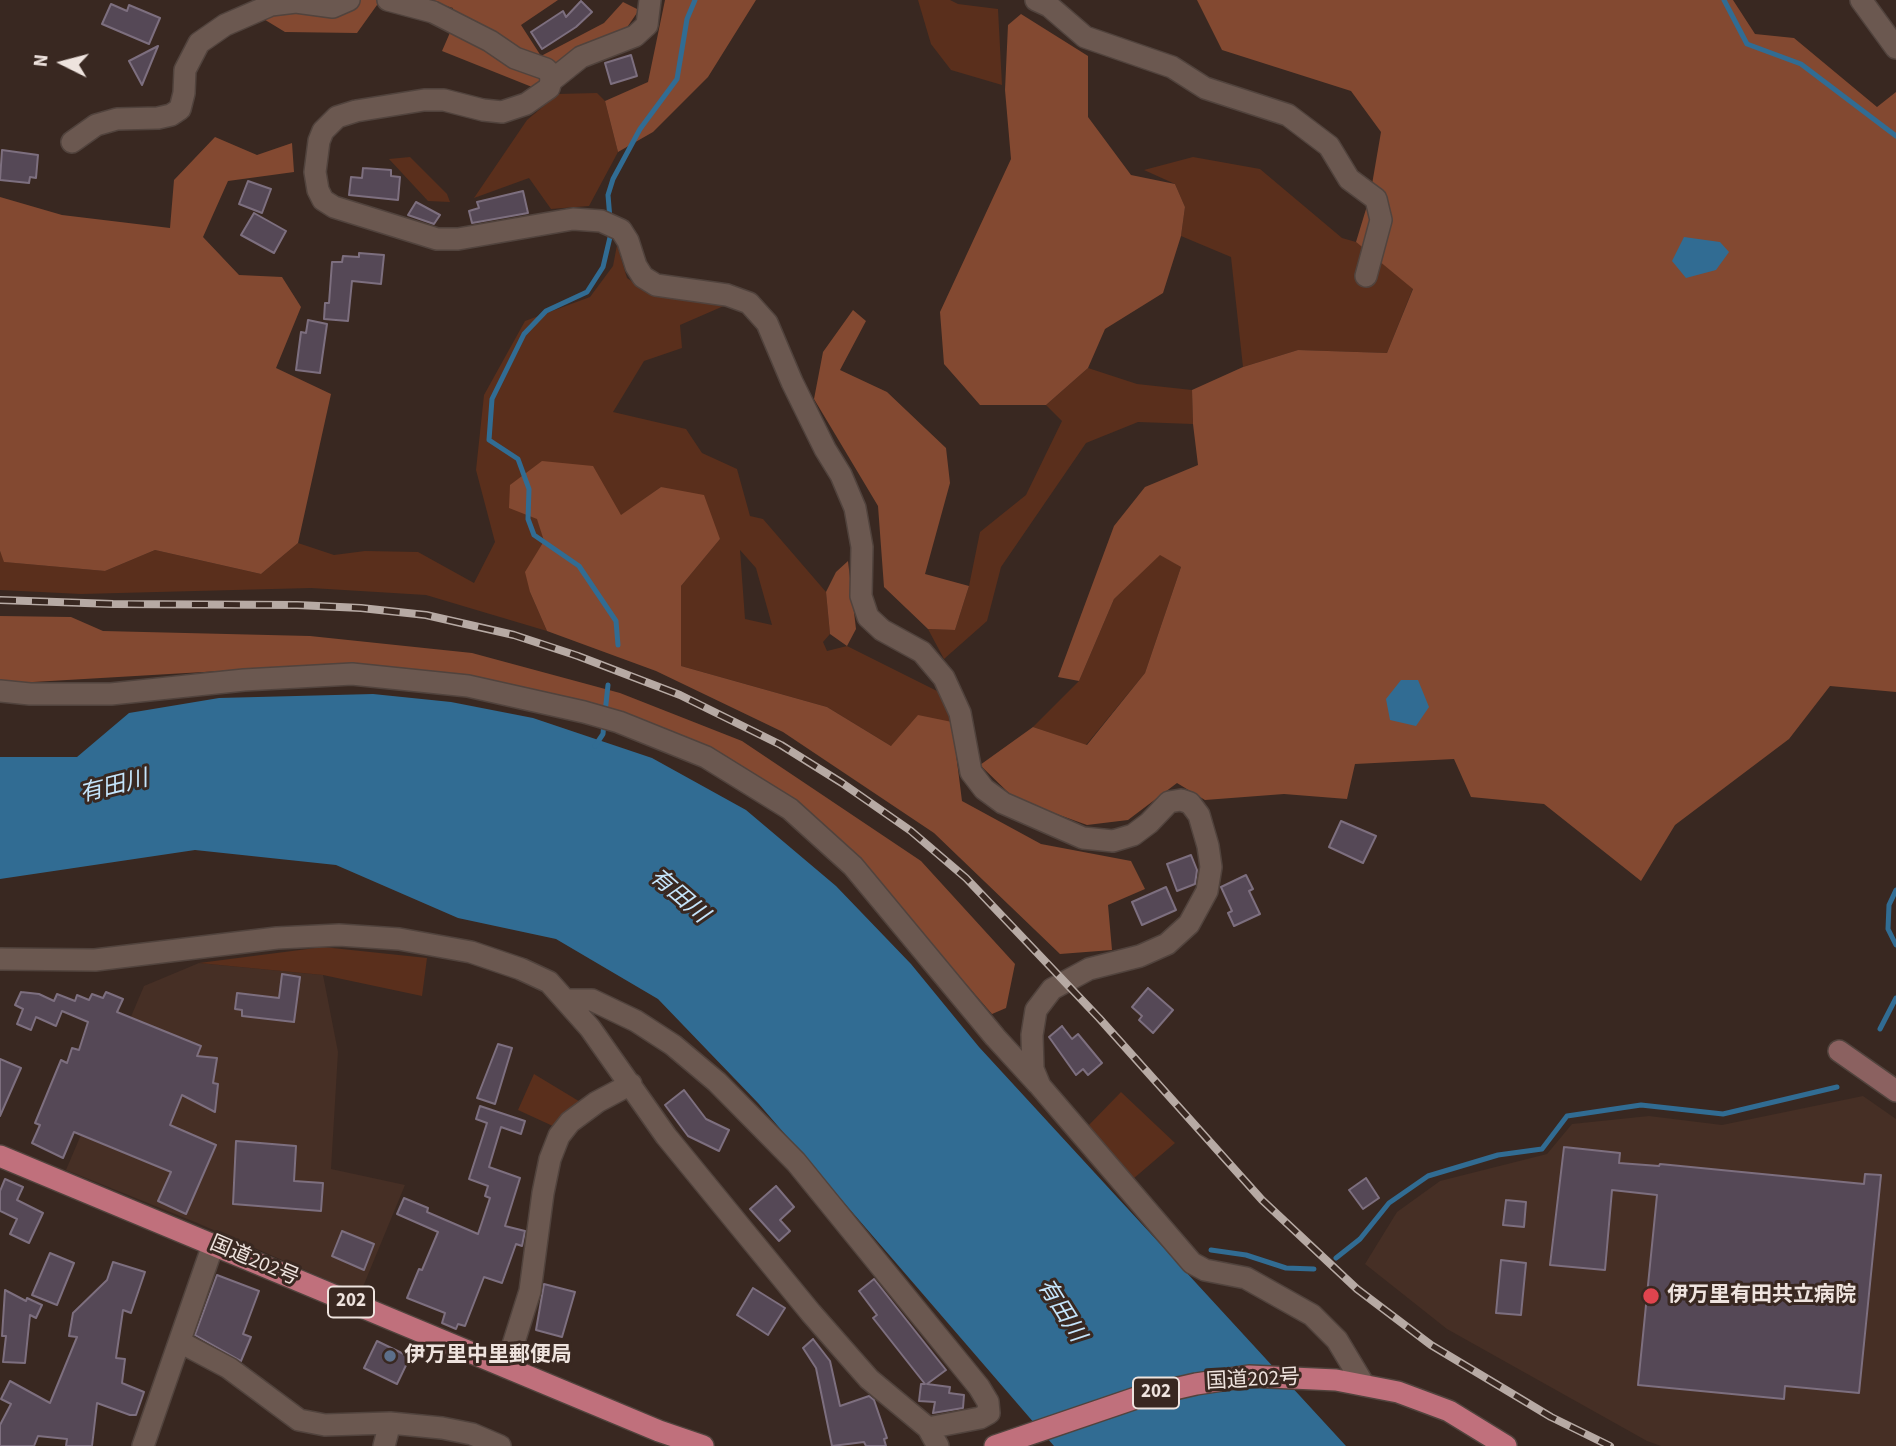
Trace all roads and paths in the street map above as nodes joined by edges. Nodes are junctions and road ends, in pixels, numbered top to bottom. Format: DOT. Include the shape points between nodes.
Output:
graph roads {
  1 [pos="349,0"];
  2 [pos="388,0"];
  3 [pos="650,0"];
  4 [pos="1036,0"];
  5 [pos="1861,0"];
  6 [pos="1896,48"];
  7 [pos="551,80"];
  8 [pos="72,142"];
  9 [pos="1366,276"];
  10 [pos="0,691"];
  11 [pos="0,959"];
  12 [pos="567,1000"];
  13 [pos="1839,1051"];
  14 [pos="631,1084"];
  15 [pos="1040,1086"];
  16 [pos="1896,1091"];
  17 [pos="1,1158"];
  18 [pos="213,1245"];
  19 [pos="180,1342"];
  20 [pos="506,1367"];
  21 [pos="1364,1385"];
  22 [pos="390,1423"];
  23 [pos="933,1437"];
  24 [pos="143,1446"];
  25 [pos="384,1446"];
  26 [pos="500,1446"];
  27 [pos="703,1446"];
  28 [pos="995,1446"];
  29 [pos="1506,1446"];
  1 -- 8 [label="street" via="333,7 296,2 271,5 225,25 199,43 185,70 180,109 158,118 117,119 96,125"];
  2 -- 7 [label="street" via="433,12 515,58 546,69"];
  3 -- 7 [label="street" via="647,24 635,36 581,57"];
  4 -- 9 [label="street" via="1086,37 1172,67 1205,88 1288,115 1329,146 1349,179 1376,199 1381,220"];
  5 -- 6 [label="street"];
  7 -- 15 [label="street" via="549,88 526,104 502,112 424,100 337,117 319,141 318,190 334,207 437,239 573,219 601,221 621,230 636,266 656,285 727,295 749,303 767,323 855,508 862,547 861,596 868,617 922,652 944,678 960,713 971,772 984,789 1003,803 1083,838 1113,841 1133,835 1169,802 1190,803 1199,815 1211,867 1207,891 1189,924 1167,944 1089,969 1052,989 1036,1010 1032,1035 1033,1069"];
  10 -- 15 [label="street" via="111,694 352,674 468,686 619,722 706,757 790,809 853,866"];
  11 -- 12 [label="street" via="95,960 276,938 340,935 399,939 471,952 521,969 549,982"];
  12 -- 14 [label="street"];
  12 -- 23 [label="street" via="592,1000 674,1045 796,1163 988,1402 989,1413"];
  13 -- 16 [label="main road"];
  14 -- 20 [label="street" via="597,1102 559,1136 543,1193 530,1291"];
  14 -- 23 [label="street" via="666,1136 860,1370"];
  15 -- 21 [label="street" via="1192,1263 1246,1278 1312,1315 1337,1340"];
  17 -- 18 [label="highway, 国道202号 / 202"];
  18 -- 19 [label="street"];
  18 -- 20 [label="highway, 国道202号 / 202"];
  19 -- 22 [label="street" via="229,1368 299,1420 325,1425"];
  19 -- 24 [label="street"];
  20 -- 27 [label="highway, 国道202号 / 202"];
  21 -- 28 [label="highway, 国道202号 / 202" via="1301,1377 1196,1384 1139,1397"];
  21 -- 29 [label="highway, 国道202号 / 202" via="1449,1411"];
  22 -- 25 [label="street"];
  22 -- 26 [label="street" via="472,1434"];
}
